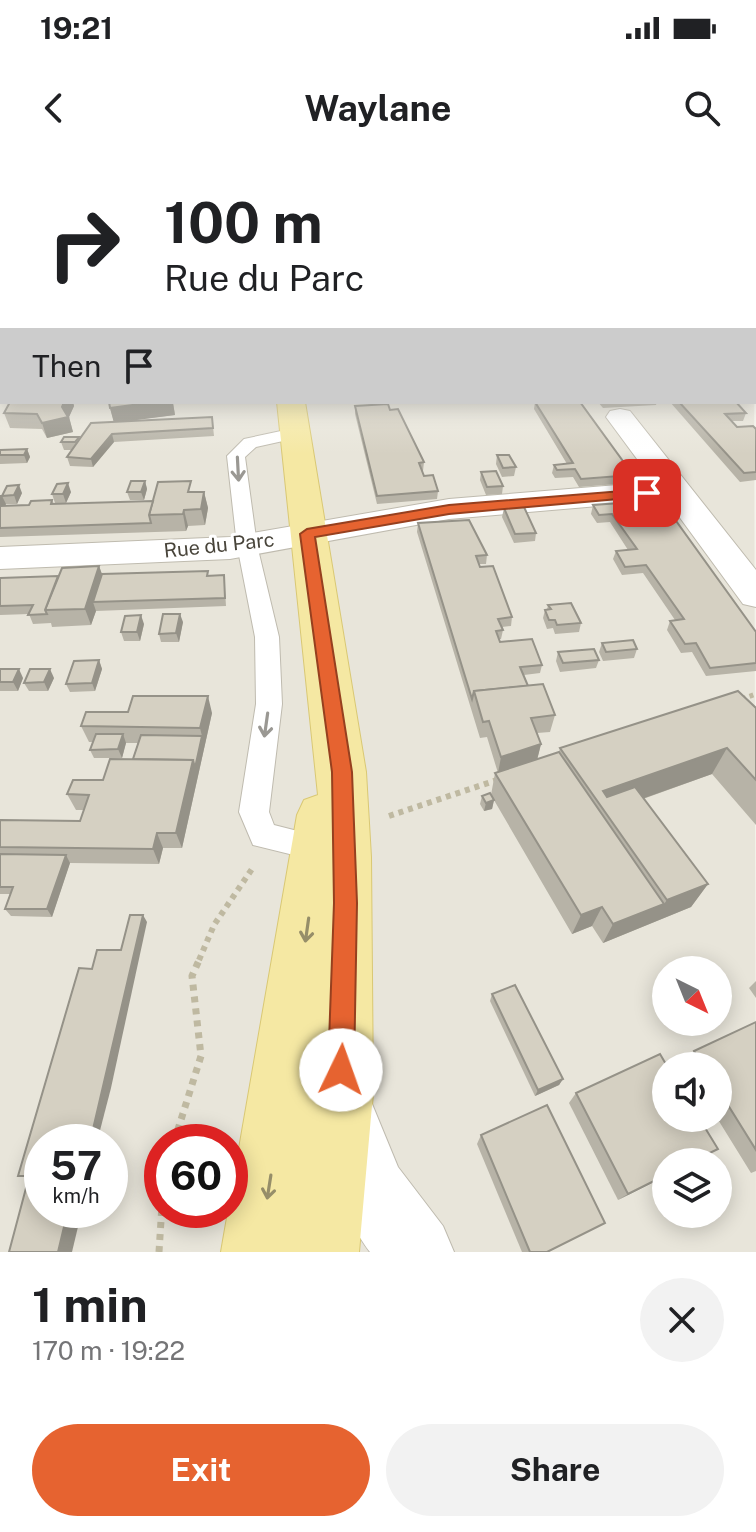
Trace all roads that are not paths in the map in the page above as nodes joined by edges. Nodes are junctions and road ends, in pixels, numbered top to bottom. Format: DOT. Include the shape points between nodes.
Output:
graph roads {
  1 [pos="293,417"];
  2 [pos="620,417"];
  3 [pos="675,490"];
  4 [pos="307,534"];
  5 [pos="247,545"];
  6 [pos="0,558"];
  7 [pos="756,595"];
  8 [pos="311,839"];
  9 [pos="340,1094"];
  10 [pos="258,1252"];
  11 [pos="322,1252"];
  12 [pos="417,1252"];
  1 -- 4 [label="main road"];
  1 -- 5 [label="lane, one-way" via="236,456"];
  2 -- 3 [label="street"];
  3 -- 4 [label="street, Rue du Parc" via="449,509"];
  3 -- 7 [label="street"];
  4 -- 5 [label="street, Rue du Parc"];
  4 -- 8 [label="main road" via="327,685 326,781"];
  5 -- 6 [label="street, Rue du Parc"];
  5 -- 8 [label="lane, one-way" via="267,650 269,704 254,812 264,836"];
  8 -- 9 [label="main road" via="344,998"];
  8 -- 10 [label="main road, one-way"];
  9 -- 11 [label="main road"];
  9 -- 12 [label="street" via="353,1155 367,1184"];
}
